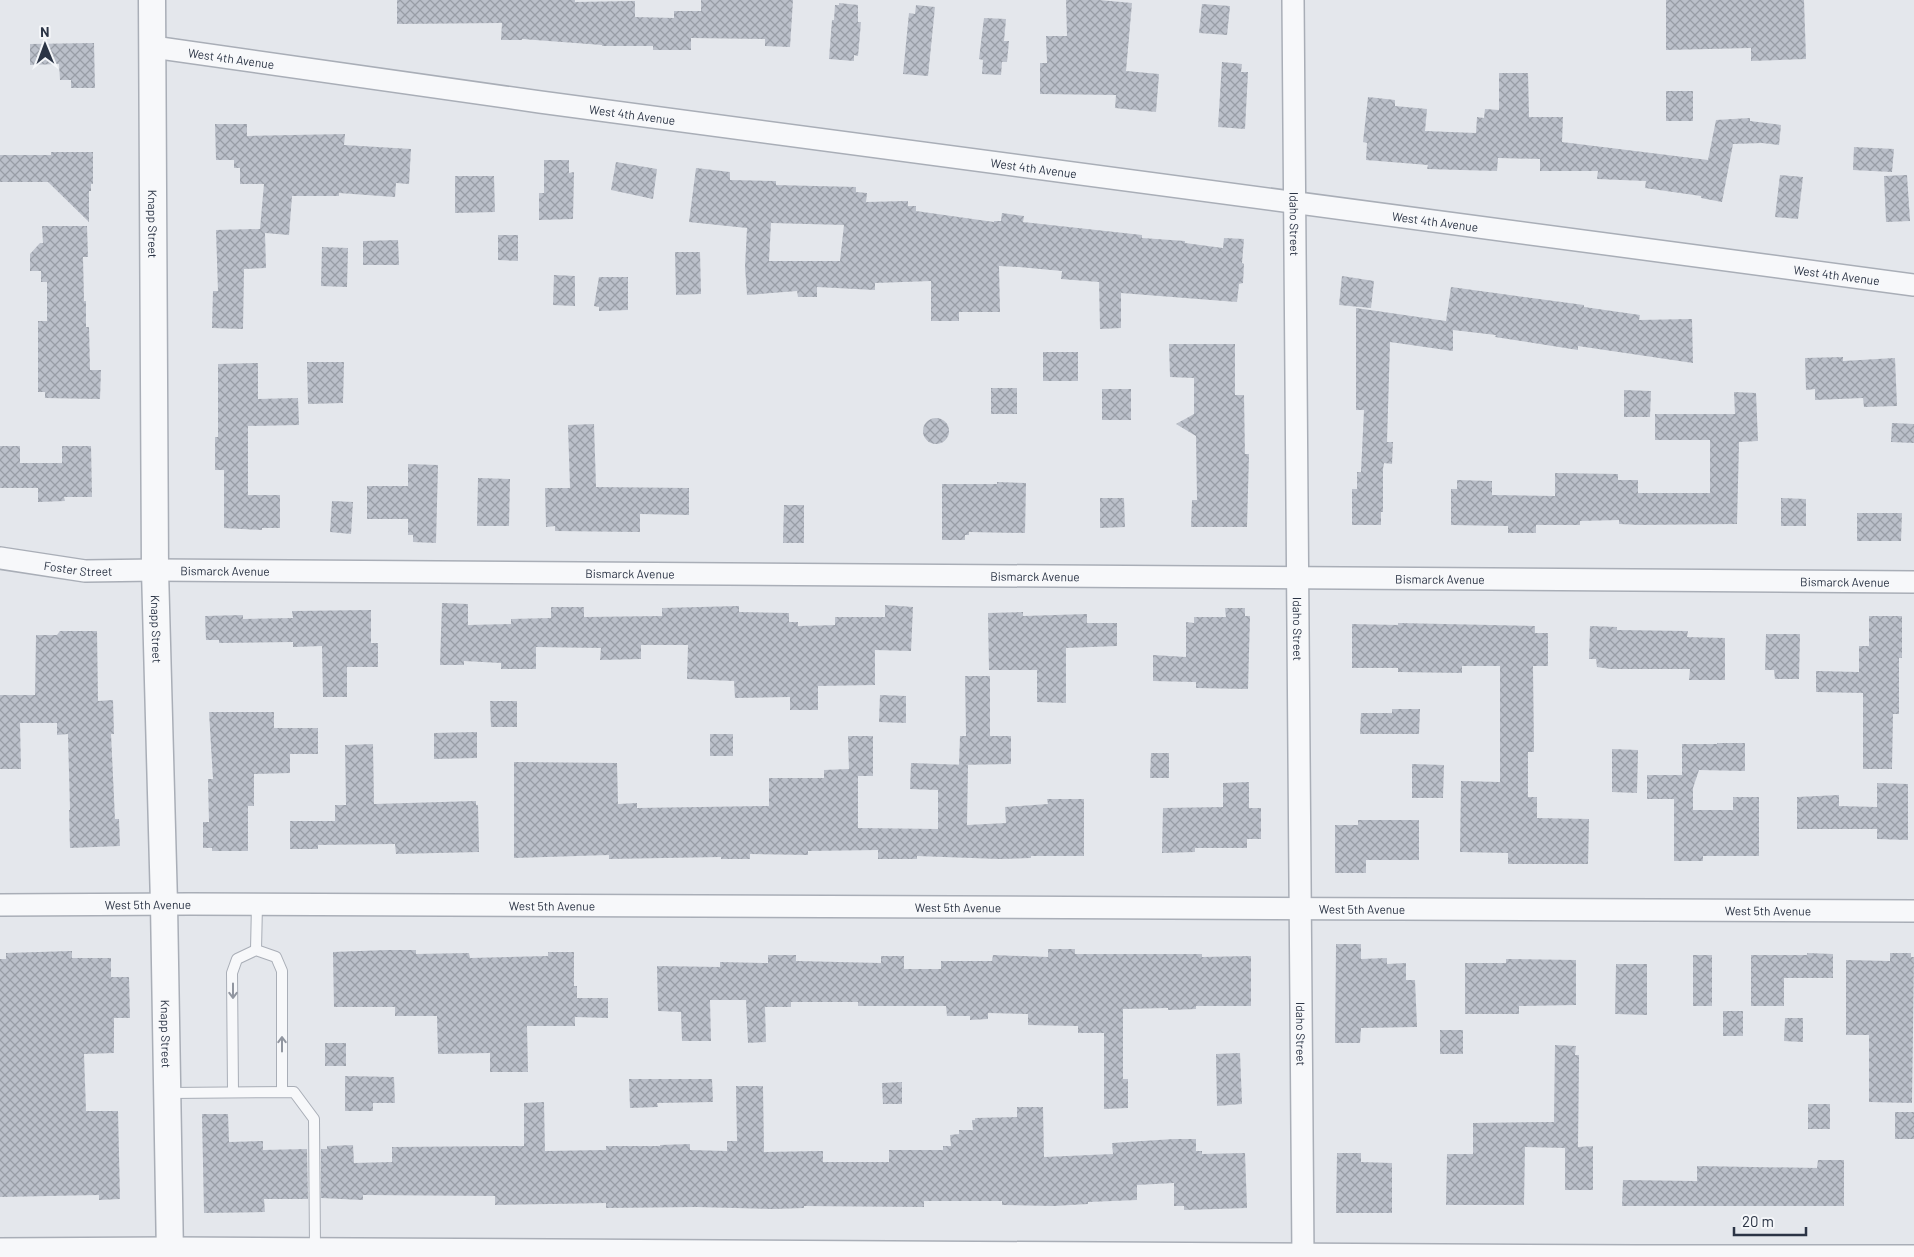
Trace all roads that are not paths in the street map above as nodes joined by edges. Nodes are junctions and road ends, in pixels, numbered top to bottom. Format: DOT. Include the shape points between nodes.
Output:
graph roads {
  1 [pos="152,0"];
  2 [pos="1294,0"];
  3 [pos="153,47"];
  4 [pos="1294,203"];
  5 [pos="1914,285"];
  6 [pos="0,558"];
  7 [pos="156,570"];
  8 [pos="1298,577"];
  9 [pos="1914,582"];
  10 [pos="164,904"];
  11 [pos="257,904"];
  12 [pos="0,905"];
  13 [pos="1301,908"];
  14 [pos="1914,911"];
  15 [pos="256,950"];
  16 [pos="233,1092"];
  17 [pos="282,1092"];
  18 [pos="168,1093"];
  19 [pos="315,1248"];
  20 [pos="0,1249"];
  21 [pos="170,1252"];
  22 [pos="873,1254"];
  23 [pos="1303,1255"];
  24 [pos="1914,1256"];
  1 -- 3 [label="street, Knapp Street"];
  2 -- 4 [label="street, Idaho Street"];
  3 -- 4 [label="street, West 4th Avenue"];
  3 -- 7 [label="street, Knapp Street"];
  4 -- 5 [label="street, West 4th Avenue"];
  4 -- 8 [label="street, Idaho Street"];
  6 -- 7 [label="street, Foster Street" via="85,571"];
  7 -- 8 [label="street, Bismarck Avenue"];
  7 -- 10 [label="street, Knapp Street"];
  8 -- 9 [label="street, Bismarck Avenue"];
  8 -- 13 [label="street, Idaho Street"];
  10 -- 11 [label="street, West 5th Avenue"];
  10 -- 12 [label="street, West 5th Avenue"];
  10 -- 18 [label="street, Knapp Street"];
  11 -- 13 [label="street, West 5th Avenue"];
  11 -- 15 [label="lane"];
  13 -- 14 [label="street, West 5th Avenue"];
  13 -- 23 [label="street, Idaho Street"];
  15 -- 16 [label="lane, one-way" via="237,959 232,973"];
  17 -- 15 [label="lane, one-way" via="282,971 276,957"];
  16 -- 17 [label="lane"];
  16 -- 18 [label="lane"];
  17 -- 19 [label="lane" via="294,1092 314,1119"];
  18 -- 21 [label="street, Knapp Street"];
  19 -- 21 [label="street"];
  19 -- 22 [label="street"];
  20 -- 21 [label="street"];
  22 -- 23 [label="street"];
  23 -- 24 [label="street"];
}
